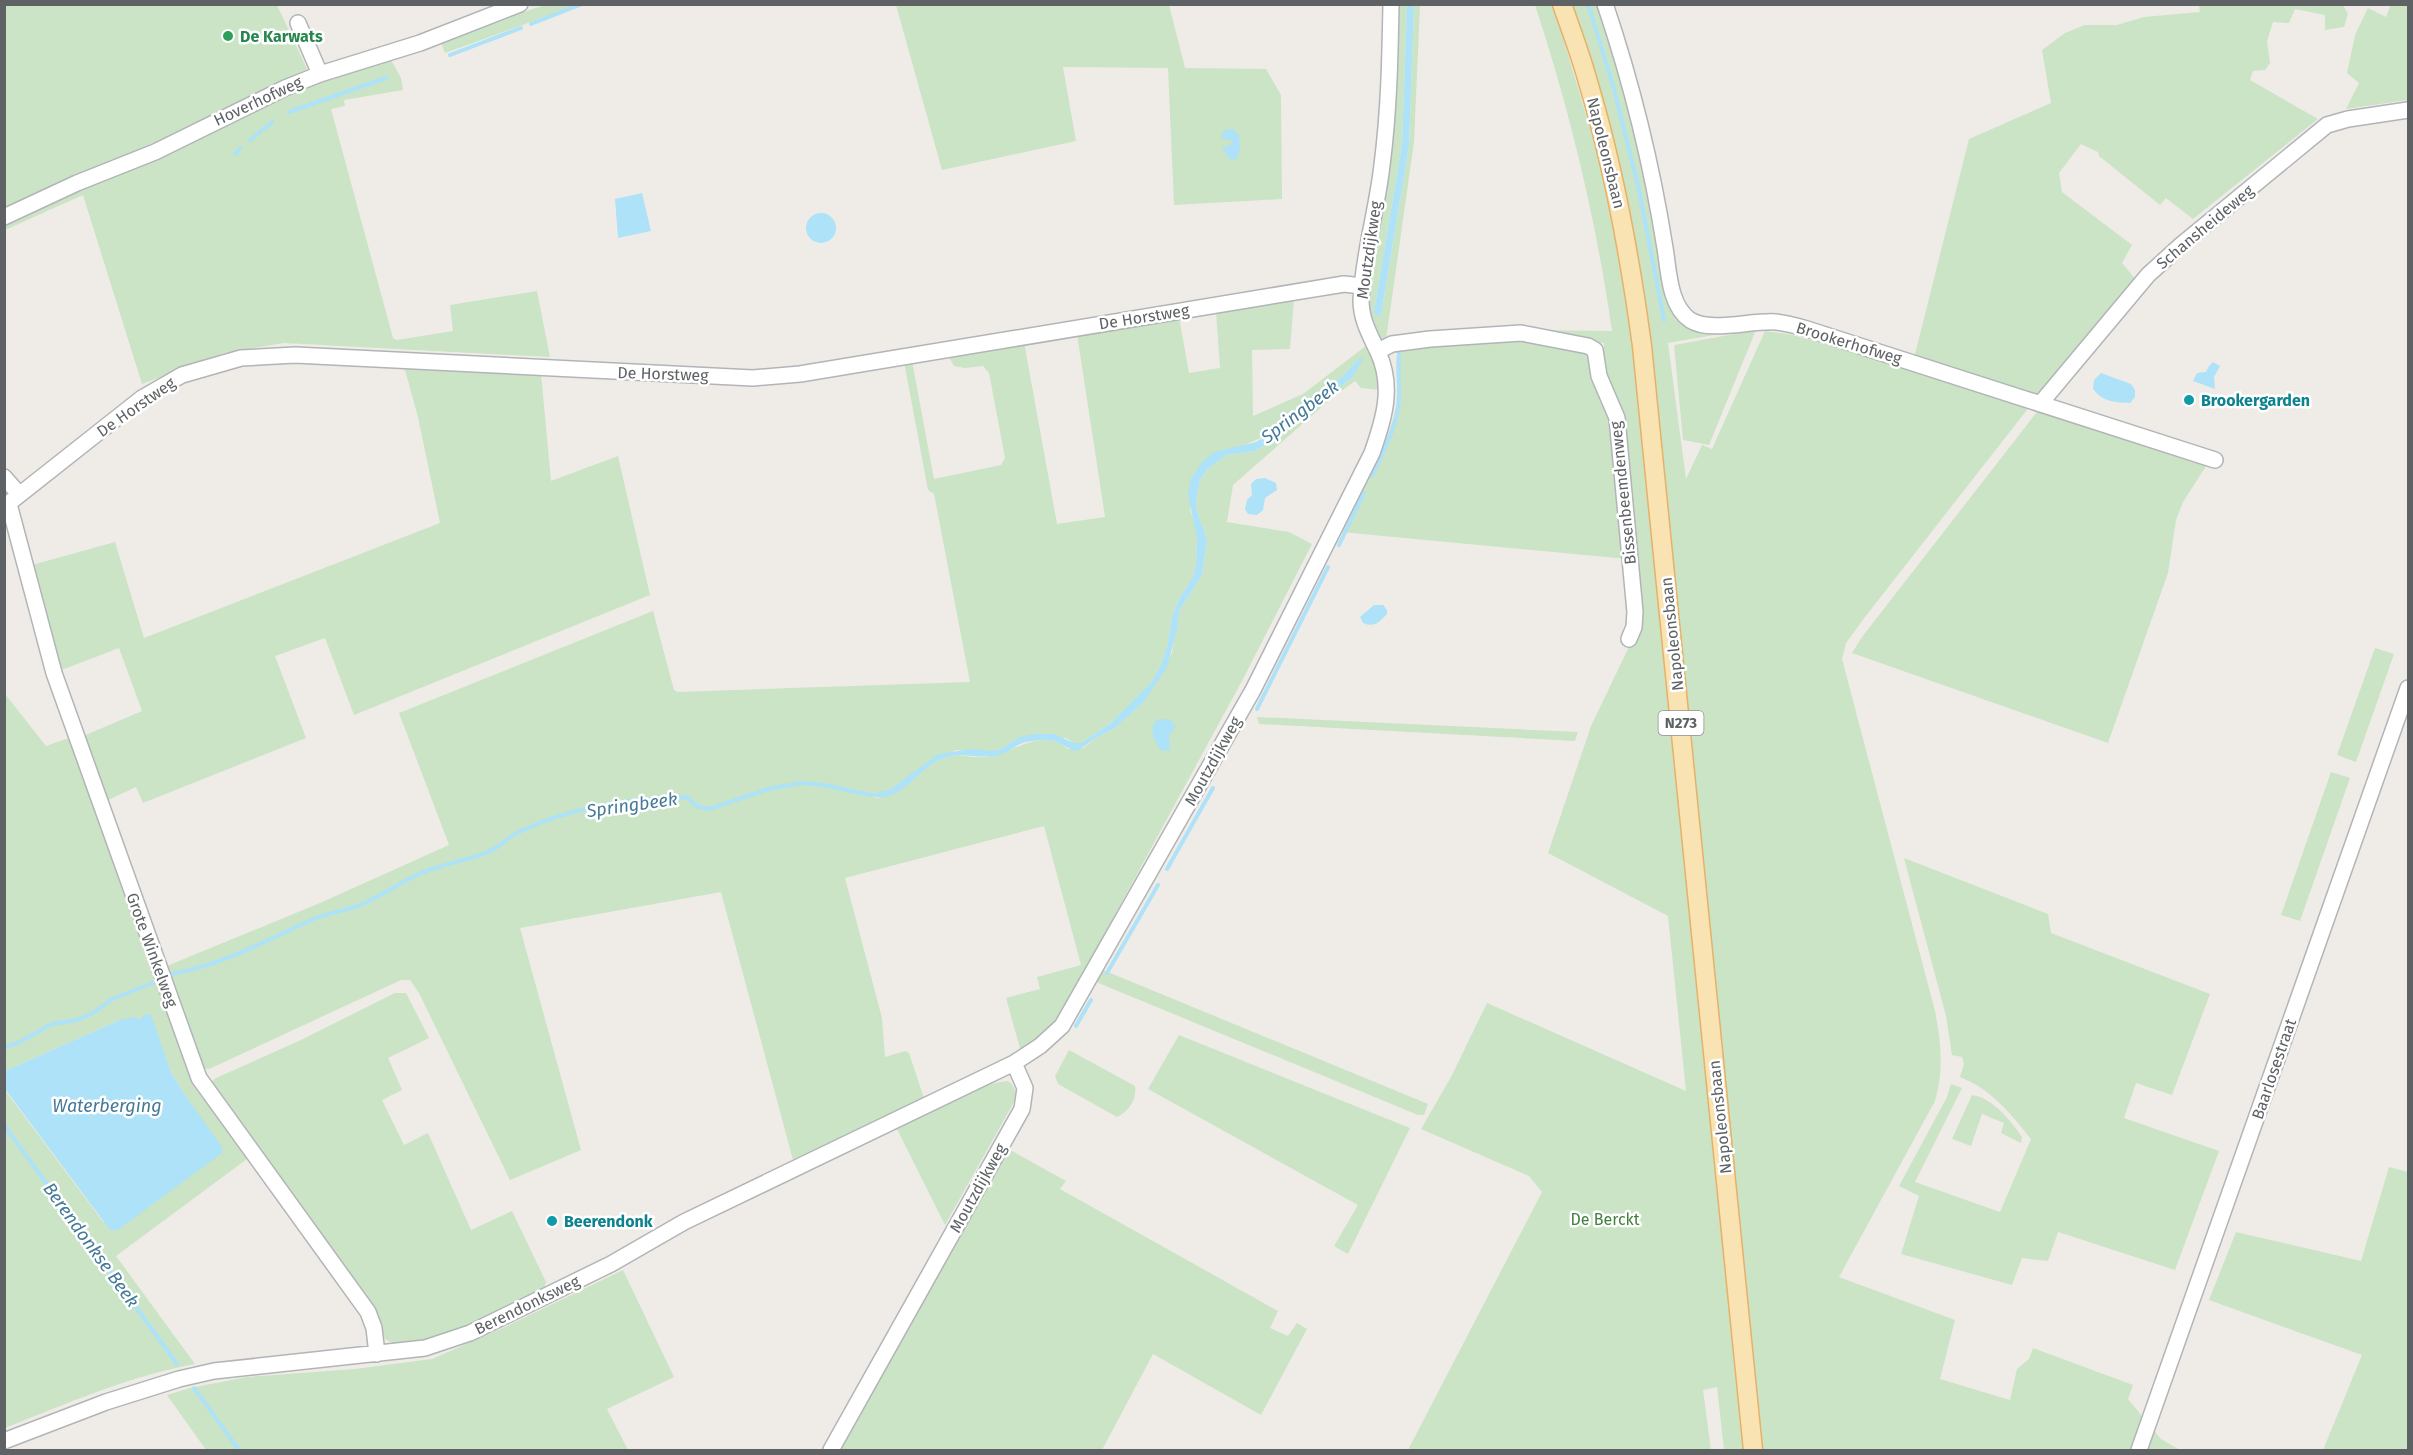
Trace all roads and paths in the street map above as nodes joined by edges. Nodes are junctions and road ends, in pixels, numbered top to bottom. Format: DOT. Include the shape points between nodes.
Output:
graph roads {
  1 [pos="519,4"];
  2 [pos="1391,4"];
  3 [pos="1562,4"];
  4 [pos="1605,4"];
  5 [pos="298,23"];
  6 [pos="320,74"];
  7 [pos="2409,110"];
  8 [pos="4,217"];
  9 [pos="1362,286"];
  10 [pos="1378,351"];
  11 [pos="2040,404"];
  12 [pos="2215,460"];
  13 [pos="4,477"];
  14 [pos="11,502"];
  15 [pos="1629,639"];
  16 [pos="2409,688"];
  17 [pos="1014,1063"];
  18 [pos="377,1354"];
  19 [pos="4,1441"];
  20 [pos="831,1450"];
  21 [pos="1753,1450"];
  22 [pos="2139,1450"];
  1 -- 6 [label="street, Hoverhofweg" via="420,43"];
  2 -- 9 [label="street, Moutzdijkweg" via="1382,165"];
  3 -- 21 [label="main road, Napoleonsbaan / N273" via="1588,82 1616,191 1642,346"];
  4 -- 11 [label="street, Brookerhofweg" via="1635,103 1679,309 1691,320 1717,326 1777,322 1808,328"];
  5 -- 6 [label="street"];
  6 -- 8 [label="street, Hoverhofweg" via="155,152"];
  7 -- 11 [label="street, Schansheideweg" via="2327,125 2148,275"];
  9 -- 10 [label="street, Moutzdijkweg" via="1364,319"];
  9 -- 14 [label="street, De Horstweg" via="1344,284 800,374 753,378 295,355 241,358 182,375 142,398"];
  10 -- 15 [label="street, Bissenbeemdenweg" via="1392,344 1430,339 1521,333 1595,350 1599,376 1617,418 1635,612"];
  10 -- 17 [label="street, Moutzdijkweg" via="1387,382 1387,402 1372,453 1253,690 1062,1026 1041,1046"];
  11 -- 12 [label="street, Brookerhofweg"];
  13 -- 14 [label="street, Grote Winkelweg"];
  14 -- 18 [label="street, Grote Winkelweg" via="54,673 199,1078 368,1312 375,1328"];
  16 -- 22 [label="street, Baarlosestraat"];
  17 -- 18 [label="street, Berendonksweg" via="684,1222 611,1264 470,1333 425,1348"];
  17 -- 20 [label="street, Moutzdijkweg" via="1024,1088 1022,1109"];
  18 -- 19 [label="street, Berendonksweg" via="214,1371 179,1379"];
}
